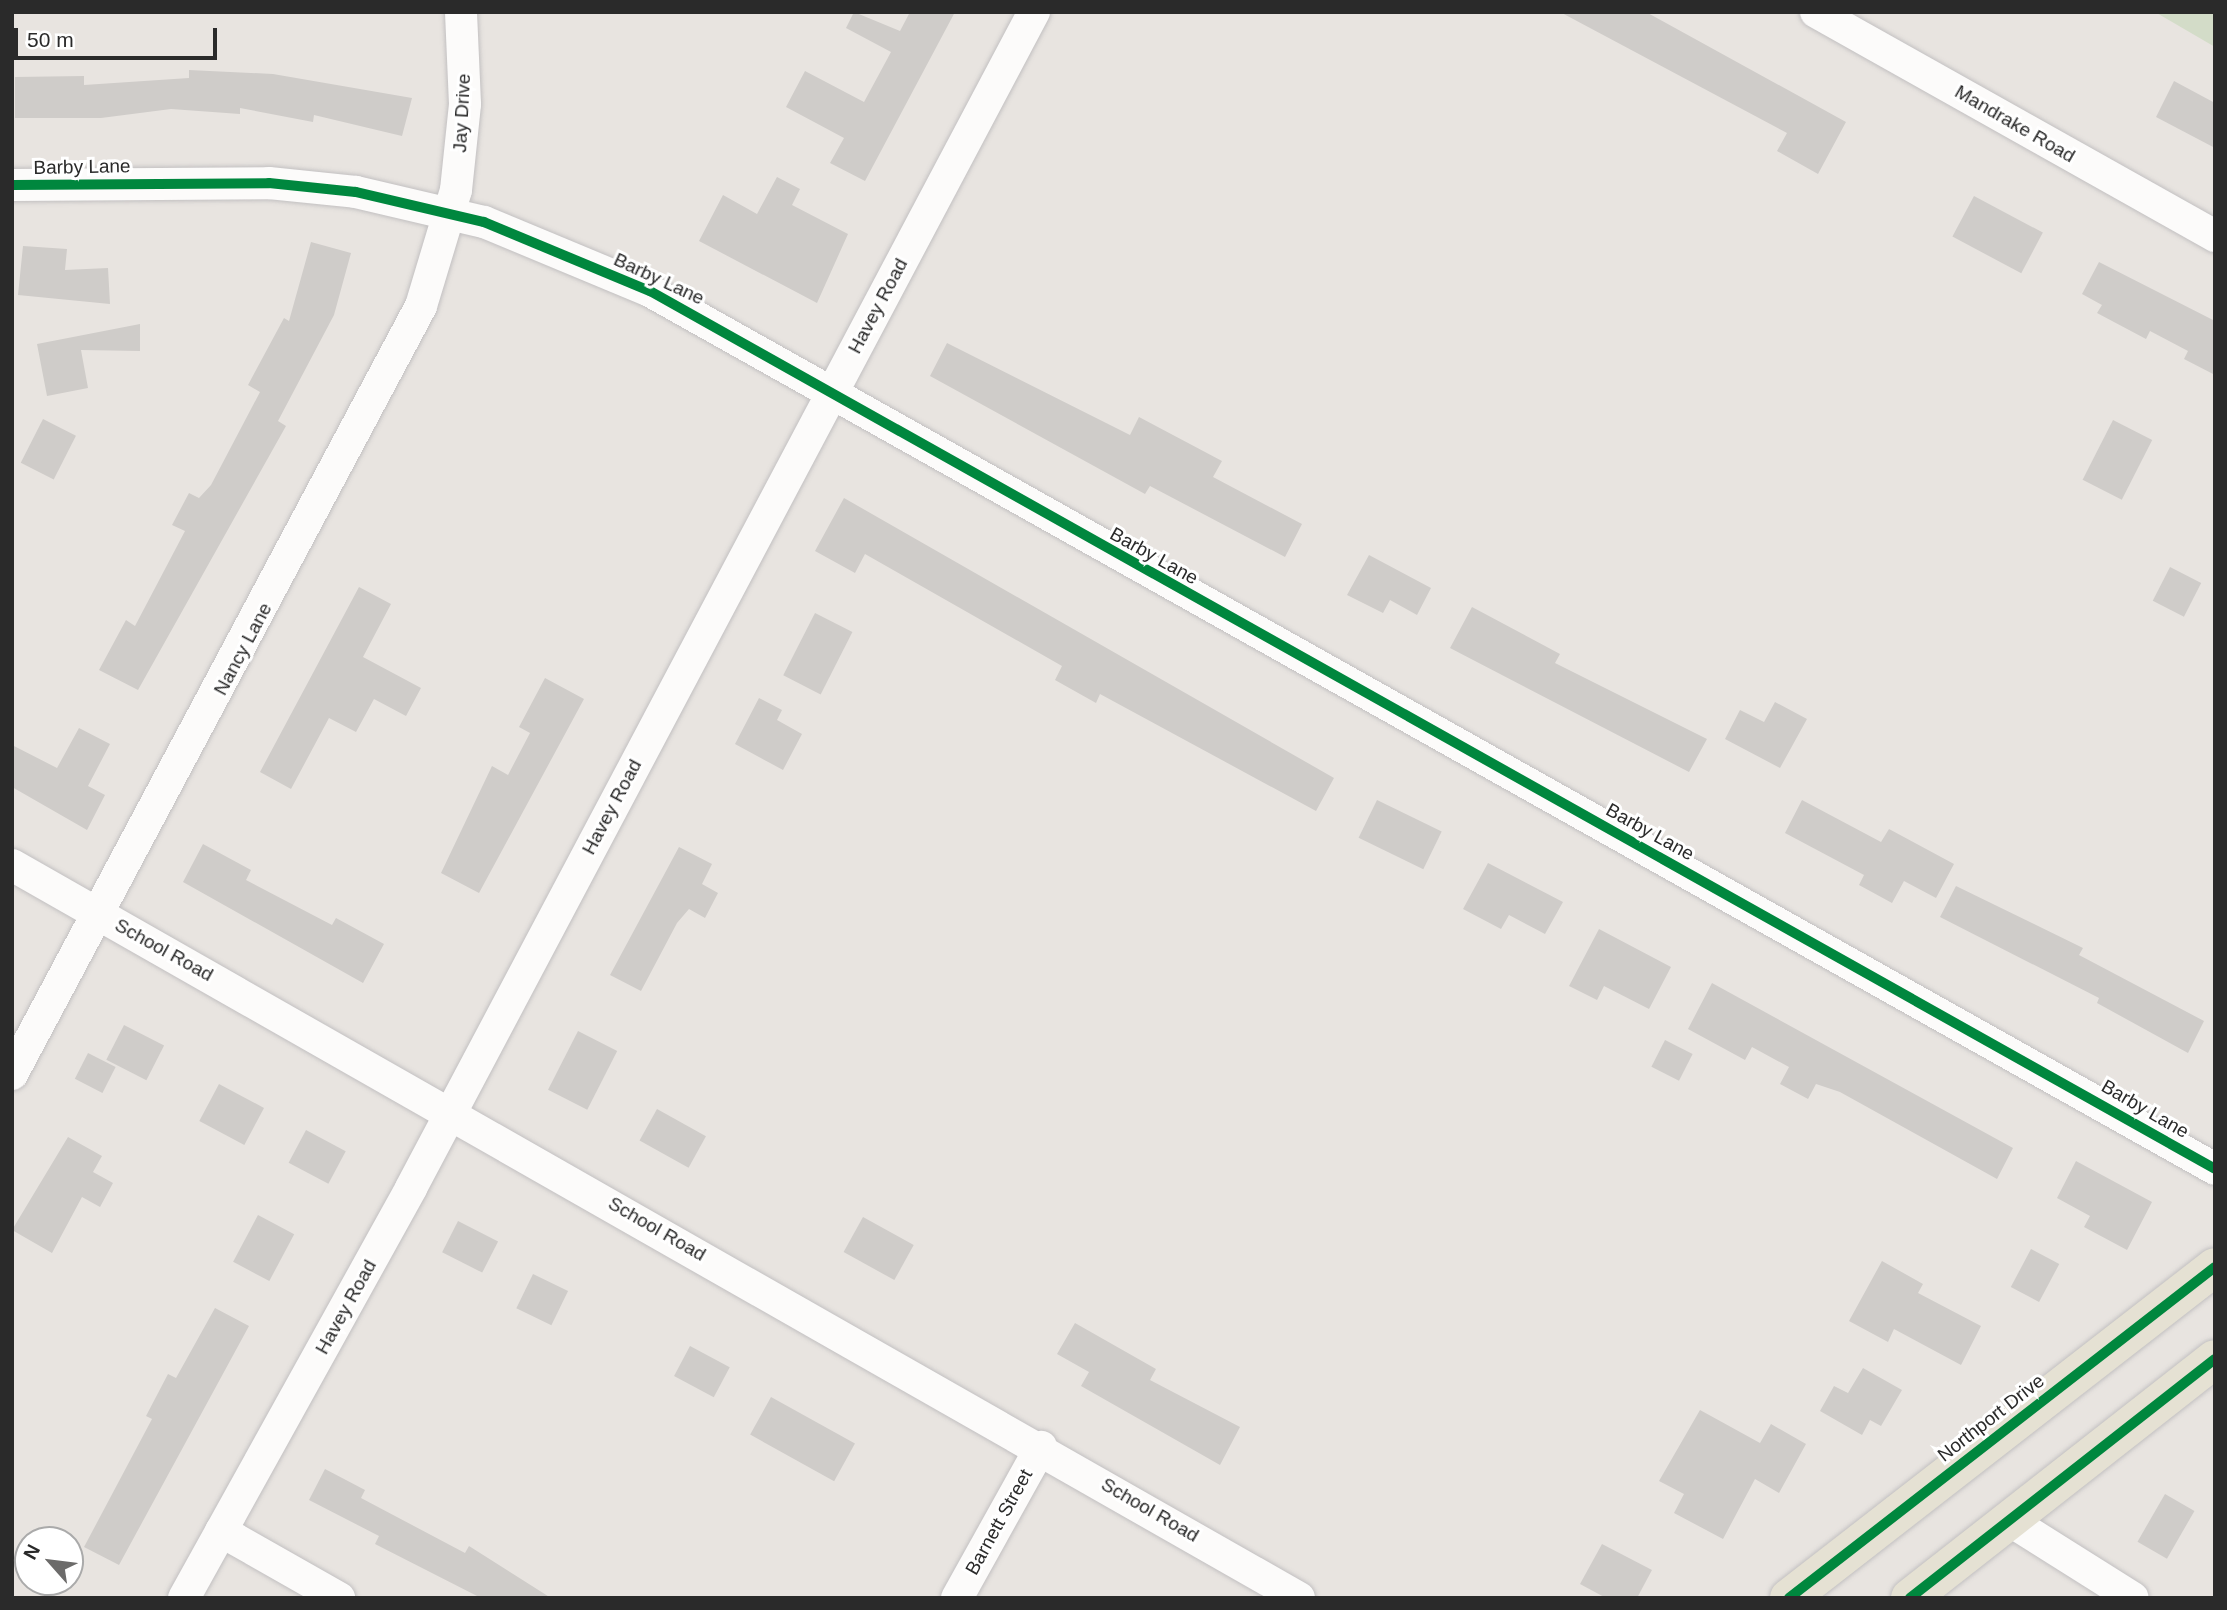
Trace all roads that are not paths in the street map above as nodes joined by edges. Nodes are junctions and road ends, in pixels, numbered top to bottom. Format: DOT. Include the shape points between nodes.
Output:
graph roads {
  1 [pos="461,12"];
  2 [pos="1034,12"];
  3 [pos="1816,12"];
  4 [pos="12,185"];
  5 [pos="450,213"];
  6 [pos="2215,236"];
  7 [pos="831,393"];
  8 [pos="12,865"];
  9 [pos="100,915"];
  10 [pos="12,1074"];
  11 [pos="450,1111"];
  12 [pos="2215,1170"];
  13 [pos="2215,1267"];
  14 [pos="2215,1359"];
  15 [pos="1041,1447"];
  16 [pos="2009,1520"];
  17 [pos="221,1531"];
  18 [pos="184,1598"];
  19 [pos="339,1598"];
  20 [pos="957,1598"];
  21 [pos="1299,1598"];
  22 [pos="1788,1598"];
  23 [pos="1910,1598"];
  24 [pos="2133,1598"];
  1 -- 5 [label="street, Jay Drive" via="465,104"];
  2 -- 7 [label="street, Havey Road"];
  3 -- 6 [label="street, Mandrake Road"];
  4 -- 5 [label="street, Barby Lane" via="270,183 356,192"];
  5 -- 7 [label="street, Barby Lane" via="650,291"];
  5 -- 9 [label="street, Nancy Lane" via="421,306"];
  7 -- 11 [label="street, Havey Road"];
  7 -- 12 [label="street, Barby Lane"];
  8 -- 9 [label="street, School Road"];
  9 -- 10 [label="street, Nancy Lane"];
  9 -- 11 [label="street, School Road"];
  11 -- 15 [label="street, School Road"];
  11 -- 17 [label="street, Havey Road"];
  13 -- 22 [label="main road, Northport Drive"];
  14 -- 16 [label="main road"];
  15 -- 20 [label="street, Barnett Street"];
  15 -- 21 [label="street, School Road"];
  16 -- 23 [label="main road"];
  16 -- 24 [label="street"];
  17 -- 18 [label="street, Havey Road"];
  17 -- 19 [label="street"];
}
